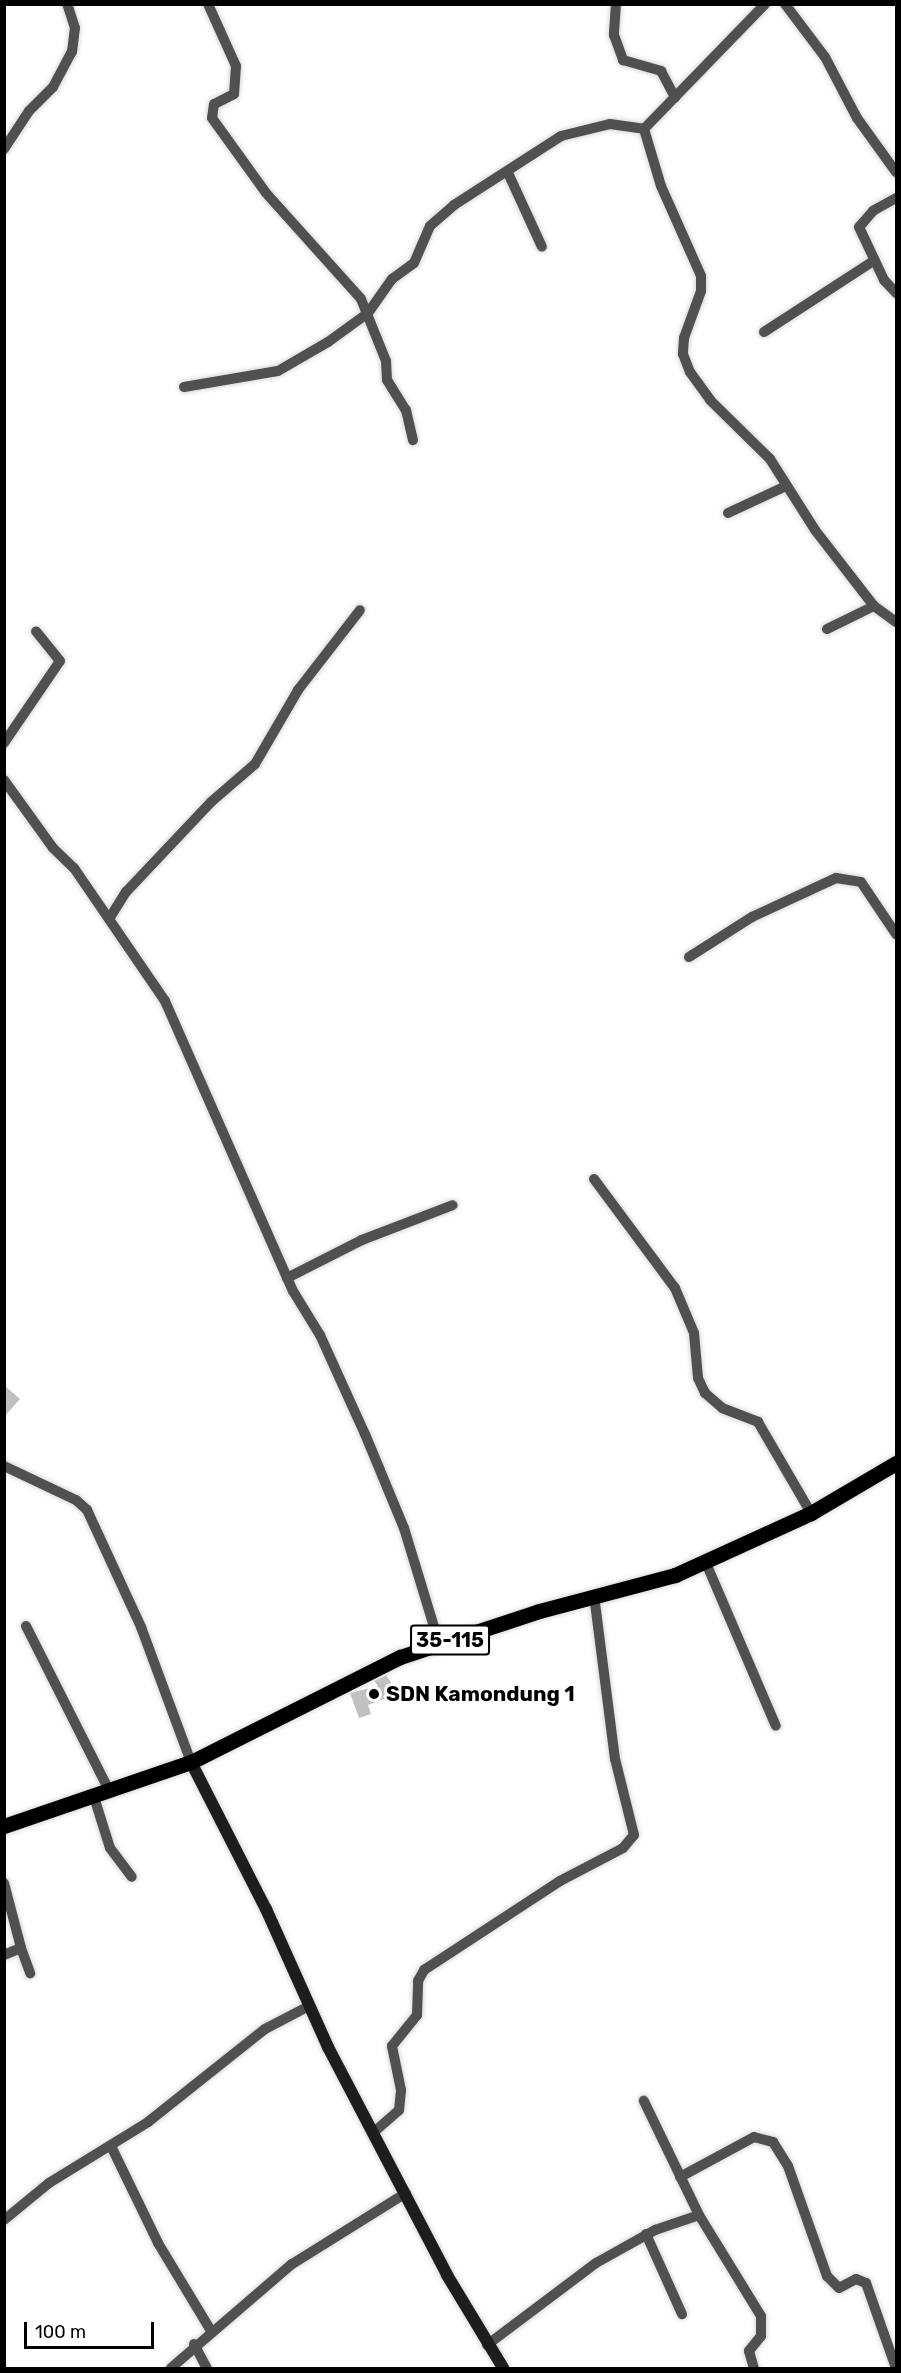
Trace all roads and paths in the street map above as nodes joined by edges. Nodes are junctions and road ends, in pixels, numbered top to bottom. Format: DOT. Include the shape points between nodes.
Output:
graph roads {
  1 [pos="67,4"];
  2 [pos="208,4"];
  3 [pos="616,4"];
  4 [pos="765,4"];
  5 [pos="785,4"];
  6 [pos="675,96"];
  7 [pos="644,129"];
  8 [pos="4,150"];
  9 [pos="897,172"];
  10 [pos="508,173"];
  11 [pos="897,198"];
  12 [pos="542,247"];
  13 [pos="875,260"];
  14 [pos="897,293"];
  15 [pos="368,313"];
  16 [pos="764,332"];
  17 [pos="184,387"];
  18 [pos="413,440"];
  19 [pos="786,486"];
  20 [pos="728,513"];
  21 [pos="874,606"];
  22 [pos="360,610"];
  23 [pos="897,622"];
  24 [pos="827,629"];
  25 [pos="36,631"];
  26 [pos="4,743"];
  27 [pos="4,780"];
  28 [pos="108,919"];
  29 [pos="897,934"];
  30 [pos="688,957"];
  31 [pos="594,1179"];
  32 [pos="453,1204"];
  33 [pos="287,1278"];
  34 [pos="897,1463"];
  35 [pos="4,1466"];
  36 [pos="811,1513"];
  37 [pos="706,1563"];
  38 [pos="594,1595"];
  39 [pos="26,1626"];
  40 [pos="439,1643"];
  41 [pos="776,1726"];
  42 [pos="191,1762"];
  43 [pos="110,1792"];
  44 [pos="94,1797"];
  45 [pos="4,1826"];
  46 [pos="132,1877"];
  47 [pos="4,1883"];
  48 [pos="21,1948"];
  49 [pos="4,1955"];
  50 [pos="30,1973"];
  51 [pos="309,2006"];
  52 [pos="644,2101"];
  53 [pos="374,2132"];
  54 [pos="111,2146"];
  55 [pos="680,2177"];
  56 [pos="406,2193"];
  57 [pos="699,2215"];
  58 [pos="4,2220"];
  59 [pos="646,2234"];
  60 [pos="682,2314"];
  61 [pos="211,2331"];
  62 [pos="194,2344"];
  63 [pos="487,2345"];
  64 [pos="171,2368"];
  65 [pos="207,2368"];
  66 [pos="502,2368"];
  67 [pos="754,2368"];
  68 [pos="896,2368"];
  1 -- 8 [label="street" via="75,28 72,52 53,87 29,111"];
  2 -- 15 [label="street" via="236,66 234,94 214,104 212,117 228,146 352,286"];
  3 -- 6 [label="street" via="614,35 623,60 661,71"];
  4 -- 6 [label="street"];
  5 -- 9 [label="street" via="831,66 857,118"];
  6 -- 7 [label="street"];
  7 -- 10 [label="street" via="610,124 574,132"];
  7 -- 19 [label="street" via="661,186 700,276 701,291 684,338 683,354 690,372 710,400 762,450"];
  10 -- 12 [label="street"];
  10 -- 15 [label="street" via="454,205 430,226 414,263 392,279"];
  11 -- 13 [label="street" via="861,220 860,231"];
  13 -- 14 [label="street"];
  13 -- 16 [label="street"];
  15 -- 17 [label="street" via="278,371"];
  15 -- 18 [label="street" via="386,361 387,380 406,410"];
  19 -- 20 [label="street"];
  19 -- 21 [label="street"];
  21 -- 23 [label="street"];
  21 -- 24 [label="street"];
  22 -- 28 [label="street" via="298,690 255,764 211,802 126,892"];
  25 -- 26 [label="street" via="60,661"];
  27 -- 28 [label="street"];
  28 -- 33 [label="street" via="165,1001"];
  29 -- 30 [label="street" via="861,882 836,878 752,917"];
  31 -- 36 [label="street" via="675,1288 694,1333 697,1371 705,1393 722,1408 758,1422"];
  32 -- 33 [label="street" via="362,1240"];
  33 -- 40 [label="street" via="328,1353 399,1516"];
  34 -- 36 [label="main road, 35-115"];
  35 -- 42 [label="street" via="76,1500 87,1510 141,1627"];
  36 -- 37 [label="main road, 35-115"];
  37 -- 38 [label="main road, 35-115"];
  37 -- 41 [label="street"];
  38 -- 40 [label="main road, 35-115"];
  38 -- 53 [label="street" via="615,1759 634,1835 623,1848 560,1881 424,1971 418,1981 417,2015 392,2046 401,2090 399,2110"];
  39 -- 43 [label="street"];
  40 -- 42 [label="main road, 35-115" via="362,1674"];
  42 -- 43 [label="main road, 35-115"];
  42 -- 51 [label="street"];
  43 -- 44 [label="main road, 35-115"];
  44 -- 45 [label="main road, 35-115"];
  44 -- 46 [label="street" via="110,1848"];
  47 -- 48 [label="street"];
  48 -- 49 [label="street"];
  48 -- 50 [label="street"];
  51 -- 53 [label="street"];
  51 -- 54 [label="street" via="265,2029"];
  52 -- 55 [label="street"];
  53 -- 56 [label="street"];
  54 -- 58 [label="street" via="49,2183"];
  54 -- 61 [label="street" via="158,2243"];
  55 -- 57 [label="street"];
  55 -- 68 [label="street" via="754,2137 773,2142 788,2166 827,2276 839,2288 856,2279 866,2283"];
  56 -- 61 [label="street" via="292,2264"];
  56 -- 63 [label="street"];
  57 -- 59 [label="street"];
  57 -- 67 [label="street" via="761,2316 761,2336 749,2351"];
  59 -- 60 [label="street"];
  59 -- 63 [label="street" via="567,2281"];
  61 -- 62 [label="street"];
  62 -- 64 [label="street"];
  62 -- 65 [label="street"];
  63 -- 66 [label="street"];
}
